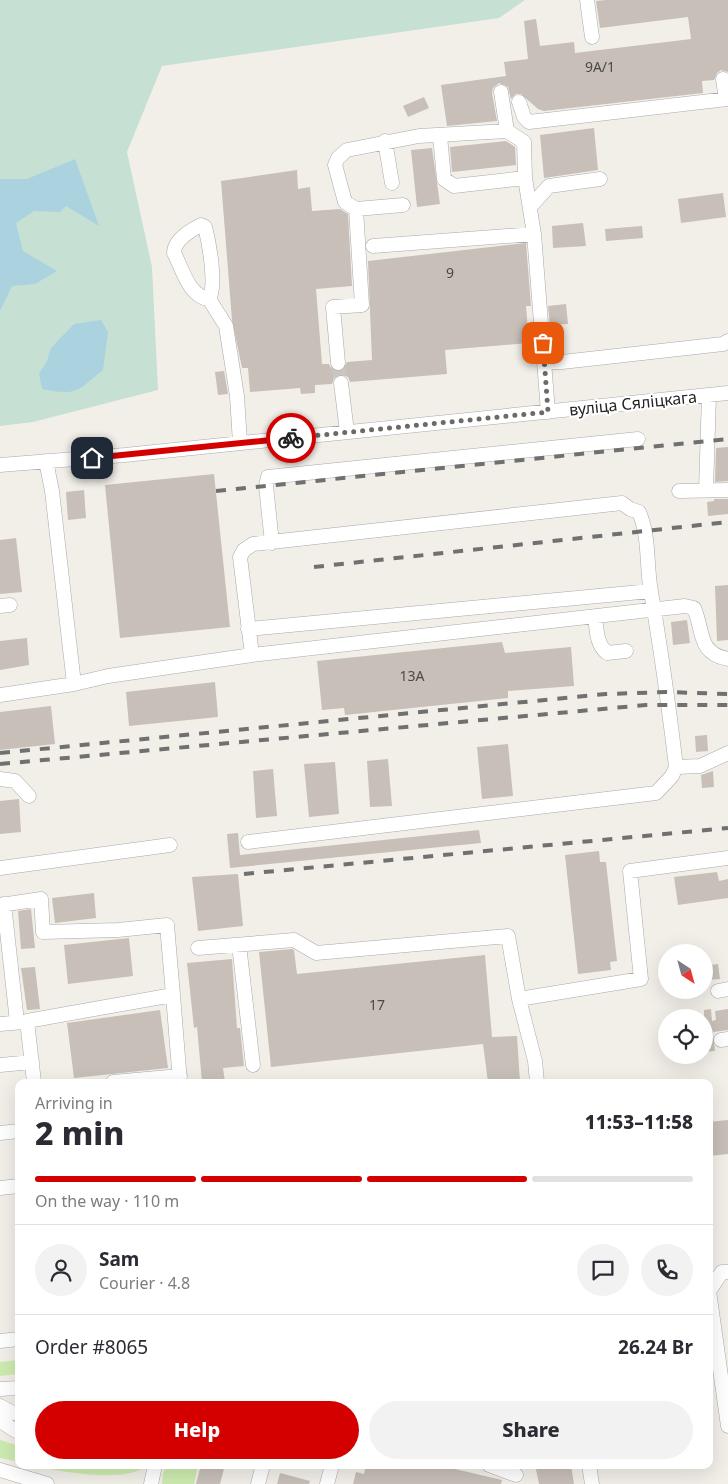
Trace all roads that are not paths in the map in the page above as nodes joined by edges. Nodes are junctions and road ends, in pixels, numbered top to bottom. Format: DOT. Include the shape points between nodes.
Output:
graph roads {
  1 [pos="587,0"];
  2 [pos="592,37"];
  3 [pos="723,78"];
  4 [pos="501,92"];
  5 [pos="727,99"];
  6 [pos="519,102"];
  7 [pos="507,131"];
  8 [pos="440,136"];
  9 [pos="385,141"];
  10 [pos="525,178"];
  11 [pos="600,179"];
  12 [pos="392,183"];
  13 [pos="403,205"];
  14 [pos="530,207"];
  15 [pos="356,209"];
  16 [pos="534,234"];
  17 [pos="373,246"];
  18 [pos="209,299"];
  19 [pos="728,341"];
  20 [pos="544,362"];
  21 [pos="338,363"];
  22 [pos="341,383"];
  23 [pos="720,395"];
  24 [pos="548,412"];
  25 [pos="347,432"];
  26 [pos="638,439"];
  27 [pos="240,443"];
  28 [pos="46,461"];
  29 [pos="0,465"];
  30 [pos="706,490"];
  31 [pos="728,490"];
  32 [pos="679,491"];
  33 [pos="272,543"];
  34 [pos="651,592"];
  35 [pos="655,610"];
  36 [pos="595,617"];
  37 [pos="248,629"];
  38 [pos="626,651"];
  39 [pos="252,655"];
  40 [pos="728,660"];
  41 [pos="74,684"];
  42 [pos="0,695"];
  43 [pos="728,753"];
  44 [pos="676,767"];
  45 [pos="0,779"];
  46 [pos="29,796"];
  47 [pos="248,842"];
  48 [pos="170,845"];
  49 [pos="728,858"];
  50 [pos="0,868"];
  51 [pos="2,904"];
  52 [pos="239,945"];
  53 [pos="198,948"];
  54 [pos="173,995"];
  55 [pos="519,999"];
  56 [pos="22,1022"];
  57 [pos="0,1024"];
  58 [pos="32,1062"];
  59 [pos="0,1065"];
  60 [pos="253,1065"];
  61 [pos="34,1079"];
  62 [pos="180,1079"];
  63 [pos="536,1079"];
  64 [pos="15,1131"];
  65 [pos="0,1133"];
  66 [pos="15,1186"];
  67 [pos="0,1188"];
  68 [pos="728,1272"];
  69 [pos="713,1285"];
  70 [pos="15,1339"];
  71 [pos="0,1340"];
  72 [pos="713,1344"];
  73 [pos="15,1388"];
  74 [pos="0,1389"];
  75 [pos="0,1406"];
  76 [pos="11,1420"];
  77 [pos="0,1421"];
  78 [pos="728,1426"];
  79 [pos="154,1469"];
  80 [pos="262,1469"];
  81 [pos="331,1469"];
  82 [pos="500,1469"];
  83 [pos="590,1469"];
  84 [pos="0,1470"];
  85 [pos="516,1475"];
  86 [pos="47,1484"];
  87 [pos="150,1484"];
  88 [pos="258,1484"];
  89 [pos="327,1484"];
  90 [pos="592,1484"];
  1 -- 2 [label="street"];
  3 -- 5 [label="street"];
  4 -- 7 [label="street"];
  5 -- 6 [label="street" via="529,122"];
  7 -- 8 [label="street"];
  7 -- 10 [label="street" via="524,142"];
  8 -- 9 [label="street"];
  8 -- 10 [label="street" via="444,179 454,186"];
  9 -- 12 [label="street"];
  9 -- 15 [label="street" via="347,150 335,165 345,202"];
  10 -- 14 [label="street"];
  11 -- 14 [label="street" via="549,186"];
  13 -- 15 [label="street"];
  14 -- 16 [label="street"];
  15 -- 21 [label="street" via="362,305 333,307"];
  16 -- 17 [label="street"];
  16 -- 20 [label="street"];
  18 -- 18 [label="street" via="193,291 174,253 177,242 201,225 205,227 207,236 212,289"];
  18 -- 27 [label="street" via="226,326 237,396"];
  19 -- 20 [label="street" via="685,349"];
  20 -- 24 [label="street"];
  22 -- 25 [label="street"];
  23 -- 24 [label="street, вуліца Сяліцкага"];
  23 -- 30 [label="street"];
  24 -- 25 [label="street, вуліца Сяліцкага"];
  25 -- 27 [label="street, вуліца Сяліцкага"];
  26 -- 33 [label="street" via="268,477 266,486"];
  27 -- 28 [label="street, вуліца Сяліцкага"];
  28 -- 29 [label="street, вуліца Сяліцкага"];
  28 -- 41 [label="street"];
  30 -- 31 [label="street"];
  30 -- 32 [label="street"];
  33 -- 34 [label="street" via="622,503 639,512 646,530"];
  33 -- 37 [label="street" via="253,544 240,557"];
  34 -- 35 [label="street"];
  34 -- 37 [label="street"];
  35 -- 36 [label="street"];
  35 -- 40 [label="street" via="694,608 706,648"];
  35 -- 44 [label="street"];
  36 -- 38 [label="street" via="598,643 603,650 607,653"];
  36 -- 39 [label="street"];
  37 -- 39 [label="street"];
  39 -- 41 [label="street"];
  41 -- 42 [label="street"];
  43 -- 44 [label="street" via="700,766"];
  44 -- 47 [label="street" via="656,793"];
  45 -- 46 [label="street" via="14,780"];
  48 -- 50 [label="street"];
  49 -- 55 [label="street" via="630,871 641,979"];
  51 -- 54 [label="street" via="41,899 44,932 167,925"];
  51 -- 56 [label="street"];
  52 -- 53 [label="street"];
  52 -- 55 [label="street" via="294,940 316,952 508,936"];
  52 -- 60 [label="street"];
  54 -- 56 [label="street"];
  54 -- 62 [label="street"];
  55 -- 63 [label="street"];
  56 -- 57 [label="street"];
  56 -- 58 [label="street"];
  58 -- 59 [label="street"];
  58 -- 61 [label="street"];
  64 -- 65 [label="street"];
  66 -- 67 [label="street"];
  68 -- 69 [label="street" via="722,1272"];
  70 -- 71 [label="street"];
  72 -- 78 [label="street"];
  73 -- 74 [label="street"];
  75 -- 76 [label="street"];
  76 -- 77 [label="street"];
  79 -- 87 [label="street"];
  80 -- 88 [label="street"];
  81 -- 89 [label="street"];
  82 -- 85 [label="street"];
  83 -- 90 [label="street"];
  84 -- 86 [label="street"];
}
